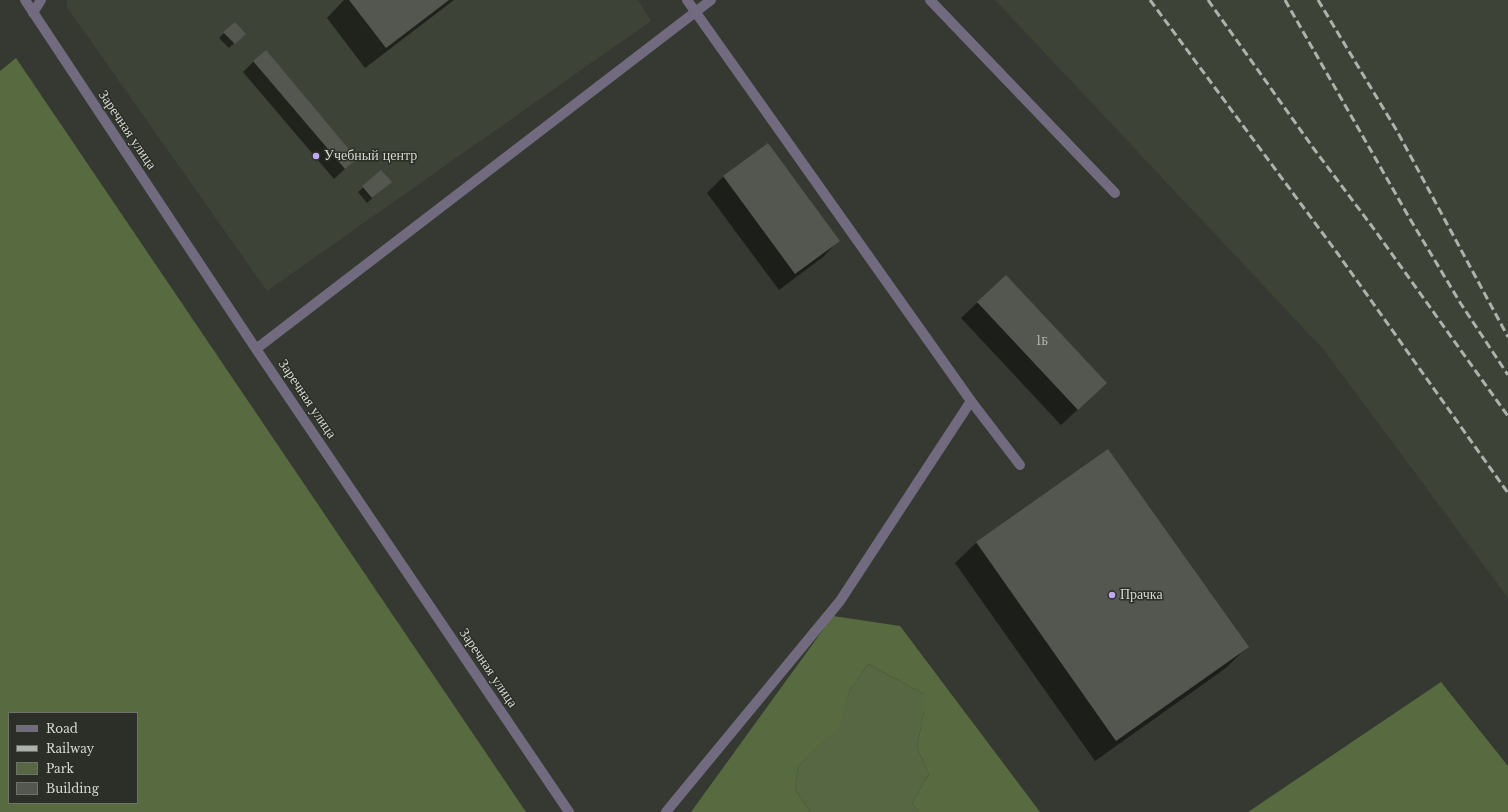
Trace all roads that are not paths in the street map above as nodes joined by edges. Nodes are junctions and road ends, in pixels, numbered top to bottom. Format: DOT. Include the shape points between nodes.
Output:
graph roads {
  1 [pos="24,0"];
  2 [pos="41,0"];
  3 [pos="687,0"];
  4 [pos="711,0"];
  5 [pos="930,0"];
  6 [pos="695,12"];
  7 [pos="33,13"];
  8 [pos="1115,194"];
  9 [pos="256,349"];
  10 [pos="971,401"];
  11 [pos="1020,465"];
  12 [pos="569,812"];
  13 [pos="666,812"];
  1 -- 7 [label="street, Заречная улица"];
  2 -- 7 [label="street"];
  3 -- 6 [label="street"];
  4 -- 6 [label="street"];
  5 -- 8 [label="street"];
  6 -- 9 [label="street"];
  6 -- 10 [label="street"];
  7 -- 9 [label="street, Заречная улица"];
  9 -- 12 [label="street, Заречная улица"];
  10 -- 11 [label="street"];
  10 -- 13 [label="street" via="840,601"];
}
